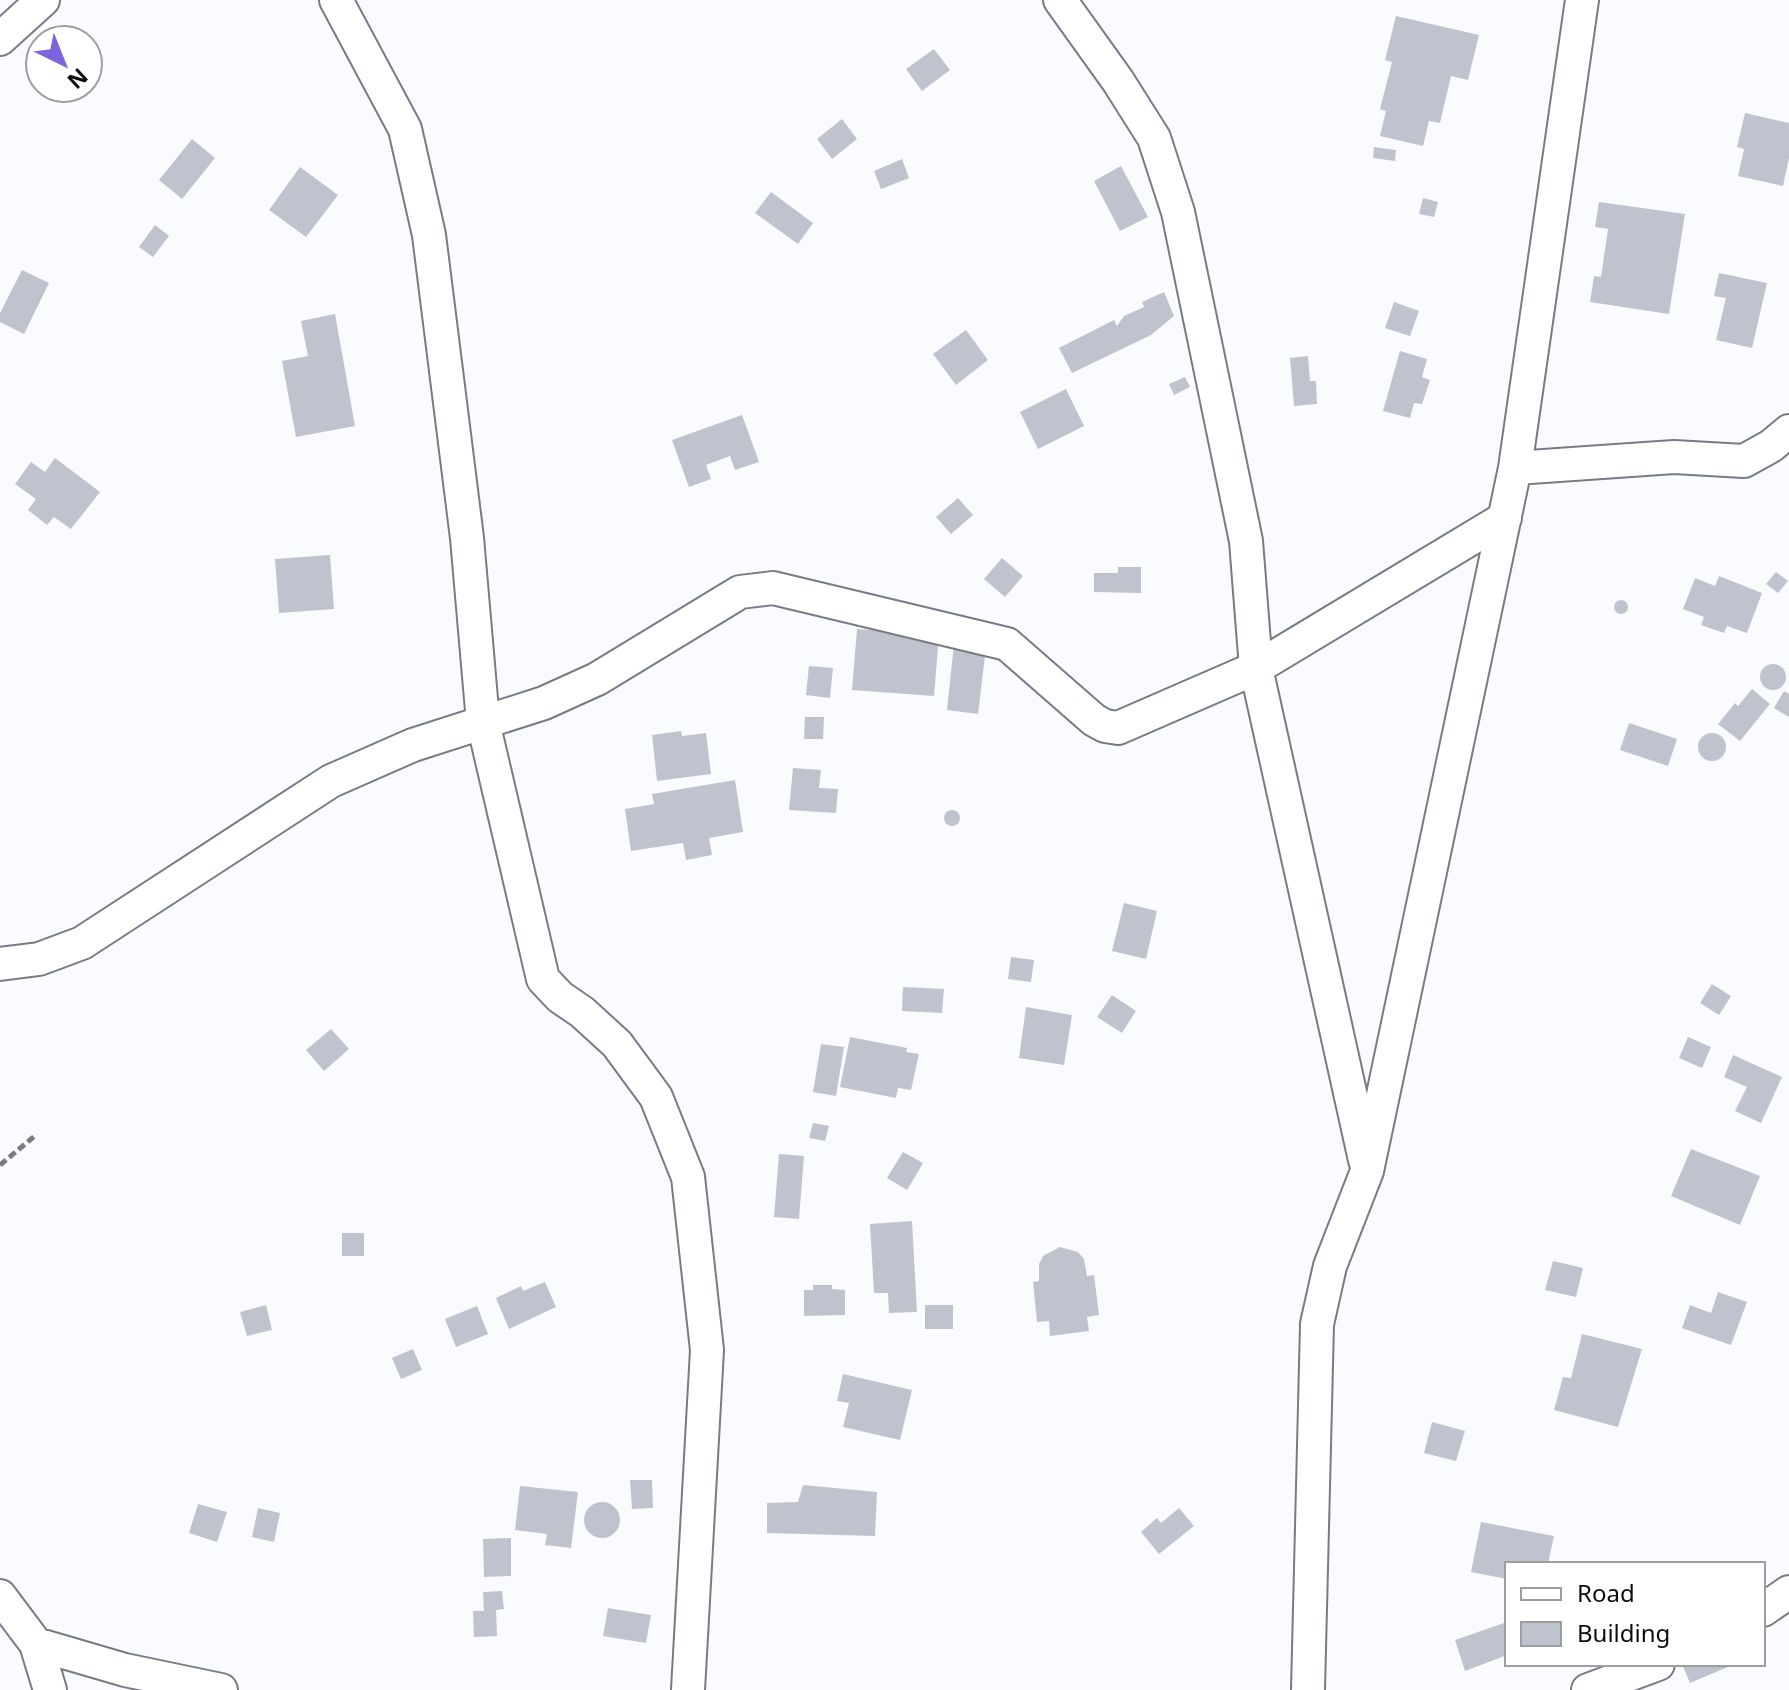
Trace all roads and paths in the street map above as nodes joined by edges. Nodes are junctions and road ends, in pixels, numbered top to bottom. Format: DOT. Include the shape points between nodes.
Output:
graph roads {
  1 [pos="43,0"];
  2 [pos="336,0"];
  3 [pos="1060,0"];
  4 [pos="1582,0"];
  5 [pos="0,39"];
  6 [pos="1789,431"];
  7 [pos="1515,468"];
  8 [pos="1505,518"];
  9 [pos="1256,668"];
  10 [pos="483,722"];
  11 [pos="0,964"];
  12 [pos="36,1135"];
  13 [pos="0,1165"];
  14 [pos="1367,1171"];
  15 [pos="1789,1592"];
  16 [pos="0,1596"];
  17 [pos="1765,1609"];
  18 [pos="36,1644"];
  19 [pos="1653,1666"];
  20 [pos="50,1690"];
  21 [pos="221,1690"];
  22 [pos="688,1690"];
  23 [pos="1308,1690"];
  24 [pos="1588,1690"];
  1 -- 5 [label="street"];
  2 -- 10 [label="street" via="405,129 429,235 467,538"];
  3 -- 9 [label="street" via="1154,138 1178,212 1246,541"];
  4 -- 7 [label="street"];
  6 -- 7 [label="street" via="1744,461 1674,457"];
  7 -- 8 [label="street"];
  8 -- 9 [label="street"];
  8 -- 14 [label="street"];
  9 -- 10 [label="street" via="1118,728 1105,726 1007,644 773,588 740,592 597,679"];
  9 -- 14 [label="street"];
  10 -- 11 [label="street" via="331,781 82,943 39,959"];
  10 -- 22 [label="street" via="543,979 617,1044 656,1097 688,1177 707,1350"];
  12 -- 13 [label="path"];
  14 -- 23 [label="street" via="1330,1266 1317,1324"];
  15 -- 17 [label="street"];
  16 -- 18 [label="street"];
  18 -- 20 [label="street"];
  18 -- 21 [label="street"];
  19 -- 24 [label="street"];
}
